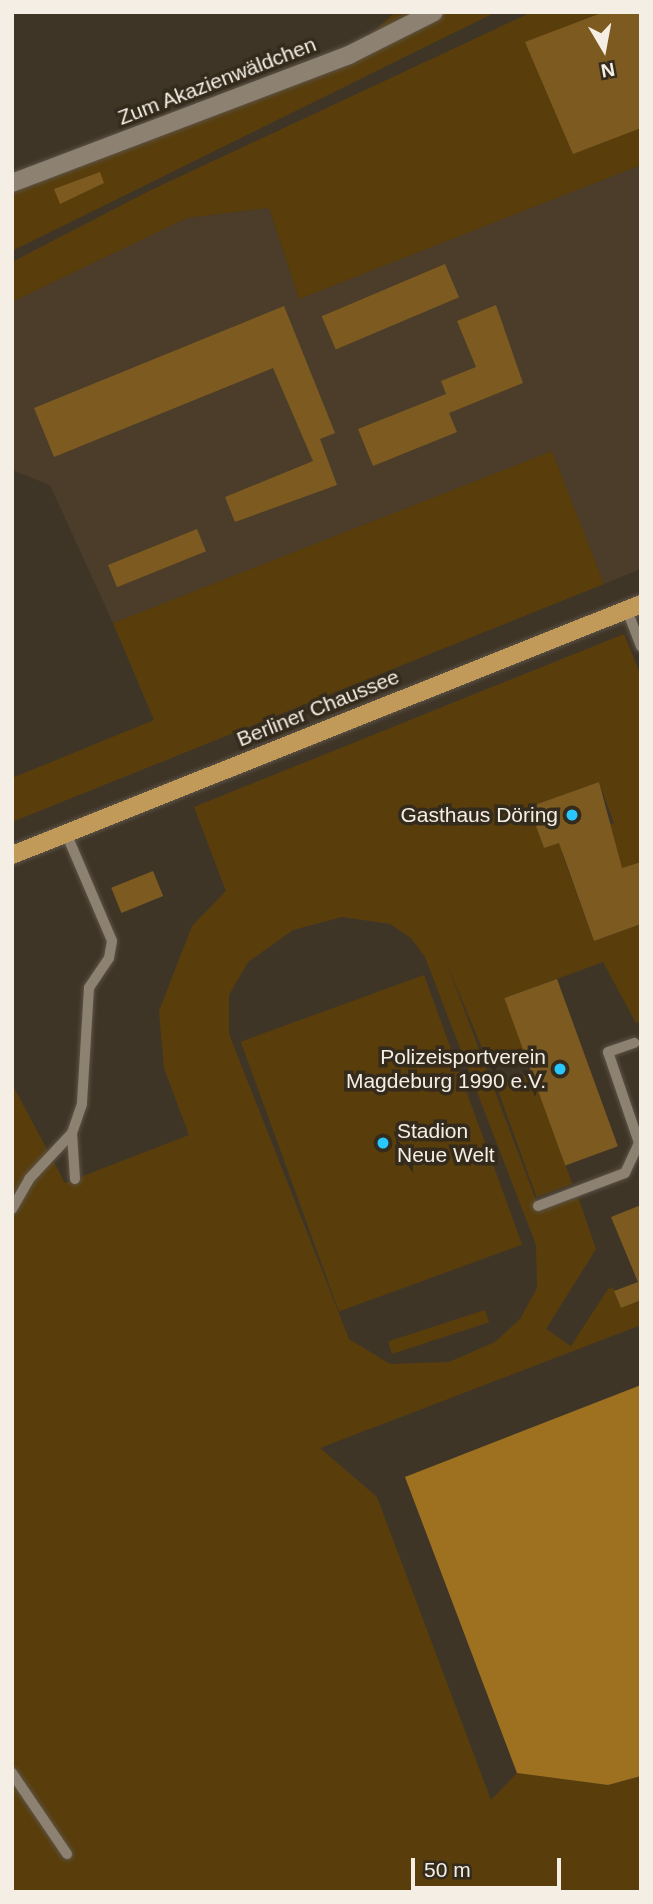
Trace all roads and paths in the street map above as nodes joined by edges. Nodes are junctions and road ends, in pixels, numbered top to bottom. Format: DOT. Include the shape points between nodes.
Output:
graph roads {
  1 [pos="434,12"];
  2 [pos="12,183"];
  3 [pos="634,607"];
  4 [pos="641,646"];
  5 [pos="66,833"];
  6 [pos="12,855"];
  7 [pos="634,1043"];
  8 [pos="72,1133"];
  9 [pos="75,1179"];
  10 [pos="538,1206"];
  11 [pos="12,1209"];
  12 [pos="12,1773"];
  13 [pos="67,1854"];
  1 -- 2 [label="street, Zum Akazienwäldchen" via="348,55"];
  3 -- 4 [label="lane"];
  3 -- 5 [label="main road, Berliner Chaussee"];
  5 -- 6 [label="main road, Berliner Chaussee"];
  5 -- 8 [label="lane" via="112,942 109,958 89,988 82,1104"];
  7 -- 10 [label="lane" via="608,1052 639,1143 625,1173"];
  8 -- 9 [label="lane"];
  8 -- 11 [label="lane" via="29,1179"];
  12 -- 13 [label="lane"];
}
